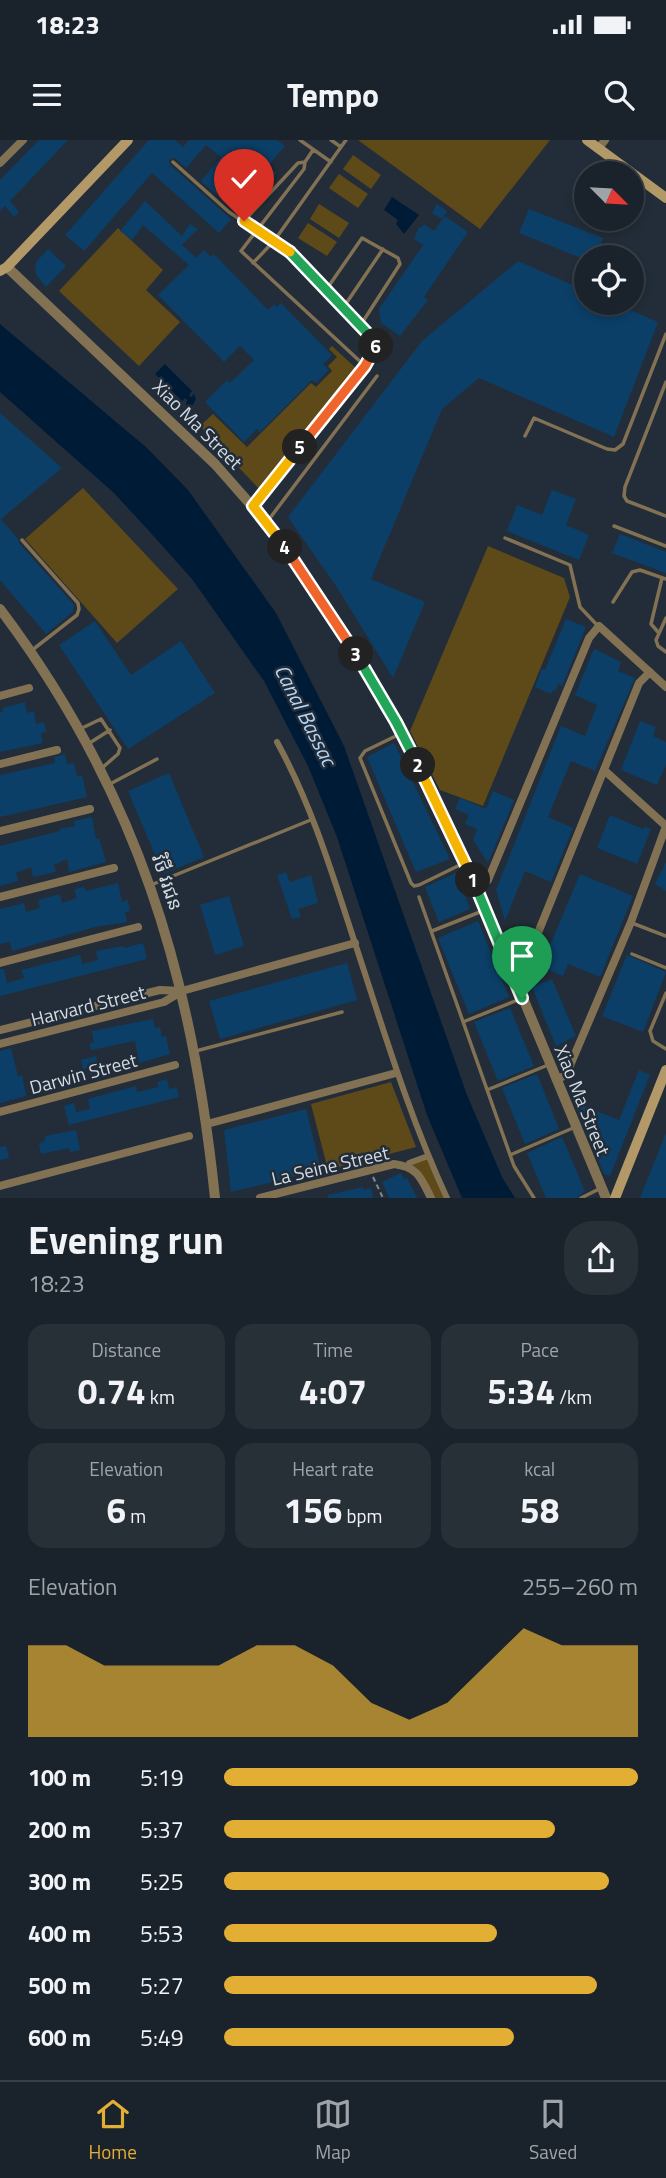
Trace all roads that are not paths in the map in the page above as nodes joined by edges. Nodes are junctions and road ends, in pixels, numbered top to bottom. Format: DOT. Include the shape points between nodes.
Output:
graph roads {
  1 [pos="23,140"];
  2 [pos="128,140"];
  3 [pos="300,140"];
  4 [pos="333,140"];
  5 [pos="346,140"];
  6 [pos="587,140"];
  7 [pos="601,144"];
  8 [pos="341,147"];
  9 [pos="313,150"];
  10 [pos="173,162"];
  11 [pos="305,162"];
  12 [pos="331,162"];
  13 [pos="0,163"];
  14 [pos="666,198"];
  15 [pos="244,221"];
  16 [pos="257,230"];
  17 [pos="274,241"];
  18 [pos="383,249"];
  19 [pos="253,263"];
  20 [pos="2,268"];
  21 [pos="0,282"];
  22 [pos="326,290"];
  23 [pos="343,308"];
  24 [pos="360,326"];
  25 [pos="666,334"];
  26 [pos="365,366"];
  27 [pos="377,376"];
  28 [pos="666,382"];
  29 [pos="525,436"];
  30 [pos="253,506"];
  31 [pos="666,516"];
  32 [pos="267,522"];
  33 [pos="614,526"];
  34 [pos="505,538"];
  35 [pos="22,540"];
  36 [pos="666,547"];
  37 [pos="664,579"];
  38 [pos="613,602"];
  39 [pos="0,609"];
  40 [pos="666,618"];
  41 [pos="599,626"];
  42 [pos="659,632"];
  43 [pos="30,651"];
  44 [pos="666,652"];
  45 [pos="650,672"];
  46 [pos="666,687"];
  47 [pos="29,688"];
  48 [pos="0,696"];
  49 [pos="78,729"];
  50 [pos="110,730"];
  51 [pos="402,733"];
  52 [pos="277,742"];
  53 [pos="87,744"];
  54 [pos="57,750"];
  55 [pos="157,759"];
  56 [pos="0,764"];
  57 [pos="100,769"];
  58 [pos="604,770"];
  59 [pos="108,785"];
  60 [pos="90,809"];
  61 [pos="313,818"];
  62 [pos="666,826"];
  63 [pos="0,831"];
  64 [pos="465,863"];
  65 [pos="114,868"];
  66 [pos="151,885"];
  67 [pos="477,888"];
  68 [pos="0,897"];
  69 [pos="419,897"];
  70 [pos="486,909"];
  71 [pos="631,922"];
  72 [pos="138,927"];
  73 [pos="432,931"];
  74 [pos="666,936"];
  75 [pos="355,943"];
  76 [pos="632,954"];
  77 [pos="0,963"];
  78 [pos="666,968"];
  79 [pos="513,975"];
  80 [pos="182,991"];
  81 [pos="666,993"];
  82 [pos="522,998"];
  83 [pos="342,1012"];
  84 [pos="70,1013"];
  85 [pos="462,1023"];
  86 [pos="73,1026"];
  87 [pos="0,1030"];
  88 [pos="0,1044"];
  89 [pos="666,1049"];
  90 [pos="195,1051"];
  91 [pos="550,1064"];
  92 [pos="175,1065"];
  93 [pos="666,1070"];
  94 [pos="397,1073"];
  95 [pos="556,1080"];
  96 [pos="486,1091"];
  97 [pos="0,1112"];
  98 [pos="207,1124"];
  99 [pos="575,1127"];
  100 [pos="189,1136"];
  101 [pos="510,1155"];
  102 [pos="428,1156"];
  103 [pos="408,1166"];
  104 [pos="0,1186"];
  105 [pos="601,1188"];
  106 [pos="215,1198"];
  107 [pos="260,1198"];
  108 [pos="431,1198"];
  109 [pos="447,1198"];
  110 [pos="534,1198"];
  111 [pos="581,1198"];
  112 [pos="606,1198"];
  113 [pos="615,1198"];
  1 -- 13 [label="street"];
  2 -- 20 [label="main road"];
  3 -- 9 [label="lane"];
  4 -- 8 [label="lane"];
  5 -- 8 [label="lane"];
  6 -- 7 [label="main road"];
  7 -- 14 [label="main road"];
  8 -- 12 [label="lane"];
  9 -- 11 [label="lane"];
  9 -- 12 [label="lane"];
  10 -- 15 [label="lane"];
  11 -- 15 [label="lane" via="298,163"];
  11 -- 16 [label="lane"];
  12 -- 17 [label="lane"];
  15 -- 16 [label="lane"];
  16 -- 17 [label="lane"];
  16 -- 19 [label="lane" via="241,251"];
  17 -- 19 [label="lane"];
  17 -- 22 [label="lane"];
  18 -- 22 [label="lane" via="360,239"];
  18 -- 23 [label="lane"];
  18 -- 24 [label="lane" via="400,264"];
  19 -- 26 [label="lane"];
  20 -- 21 [label="main road"];
  20 -- 30 [label="street, Xiao Ma Street" via="158,407"];
  22 -- 23 [label="lane"];
  23 -- 24 [label="lane"];
  24 -- 26 [label="lane" via="377,347"];
  25 -- 29 [label="lane" via="619,448 607,449 534,418"];
  26 -- 30 [label="lane"];
  27 -- 32 [label="lane"];
  28 -- 31 [label="lane" via="624,496"];
  30 -- 32 [label="street, Xiao Ma Street"];
  32 -- 51 [label="street, Xiao Ma Street" via="322,600"];
  33 -- 36 [label="lane"];
  34 -- 41 [label="lane" via="570,565 580,607"];
  35 -- 43 [label="lane" via="79,608"];
  37 -- 38 [label="lane" via="640,570 632,572"];
  37 -- 42 [label="lane" via="651,624"];
  39 -- 43 [label="street, វិថី វរជន"];
  40 -- 42 [label="lane"];
  41 -- 45 [label="street"];
  41 -- 67 [label="street" via="589,638 488,880"];
  42 -- 44 [label="lane" via="657,646"];
  43 -- 49 [label="street, វិថី វរជន"];
  45 -- 46 [label="street"];
  45 -- 58 [label="street" via="639,683"];
  47 -- 48 [label="street"];
  49 -- 50 [label="lane" via="99,719"];
  49 -- 53 [label="street, វិថី វរជន"];
  50 -- 53 [label="lane"];
  50 -- 57 [label="lane" via="120,750"];
  51 -- 64 [label="street, Xiao Ma Street"];
  51 -- 64 [label="lane" via="360,758 411,883 419,885"];
  52 -- 61 [label="street"];
  53 -- 57 [label="street, វិថី វរជន"];
  54 -- 56 [label="street"];
  55 -- 59 [label="lane"];
  57 -- 59 [label="street, វិថី វរជន"];
  58 -- 62 [label="street"];
  58 -- 79 [label="street" via="523,970"];
  59 -- 66 [label="street, វិថី វរជន"];
  60 -- 63 [label="street"];
  61 -- 66 [label="lane"];
  61 -- 75 [label="street"];
  62 -- 71 [label="street"];
  64 -- 67 [label="street, Xiao Ma Street"];
  65 -- 68 [label="street"];
  66 -- 80 [label="street, វិថី វរជន"];
  67 -- 70 [label="street, Xiao Ma Street"];
  69 -- 73 [label="lane"];
  70 -- 73 [label="lane"];
  70 -- 79 [label="street, Xiao Ma Street"];
  71 -- 74 [label="lane"];
  71 -- 95 [label="street" via="566,1075"];
  72 -- 77 [label="street"];
  73 -- 85 [label="lane"];
  75 -- 80 [label="street, Harvard Street"];
  75 -- 94 [label="street"];
  76 -- 78 [label="lane"];
  79 -- 82 [label="street, Xiao Ma Street"];
  80 -- 84 [label="street, Harvard Street" via="160,990"];
  80 -- 86 [label="street, Harvard Street" via="164,1002"];
  80 -- 90 [label="street, វិថី វរជន"];
  81 -- 89 [label="lane" via="650,1031 653,1041"];
  82 -- 85 [label="lane"];
  82 -- 91 [label="street, Xiao Ma Street"];
  83 -- 90 [label="lane"];
  84 -- 86 [label="street"];
  84 -- 87 [label="street, Harvard Street"];
  85 -- 96 [label="lane"];
  86 -- 88 [label="street, Harvard Street"];
  90 -- 98 [label="street, វិថី វរជន"];
  91 -- 95 [label="street, Xiao Ma Street"];
  91 -- 96 [label="lane"];
  92 -- 97 [label="street, Darwin Street"];
  93 -- 113 [label="main road"];
  94 -- 98 [label="street"];
  94 -- 102 [label="street"];
  95 -- 99 [label="street, Xiao Ma Street"];
  96 -- 101 [label="lane"];
  98 -- 106 [label="street, វិថី វរជន"];
  99 -- 101 [label="lane"];
  99 -- 105 [label="street, Xiao Ma Street"];
  100 -- 104 [label="street"];
  101 -- 110 [label="lane"];
  102 -- 103 [label="street"];
  102 -- 109 [label="street"];
  103 -- 107 [label="street, La Seine Street" via="394,1164"];
  103 -- 108 [label="street, La Seine Street" via="419,1175"];
  105 -- 111 [label="lane"];
  105 -- 112 [label="street, Xiao Ma Street"];
}
